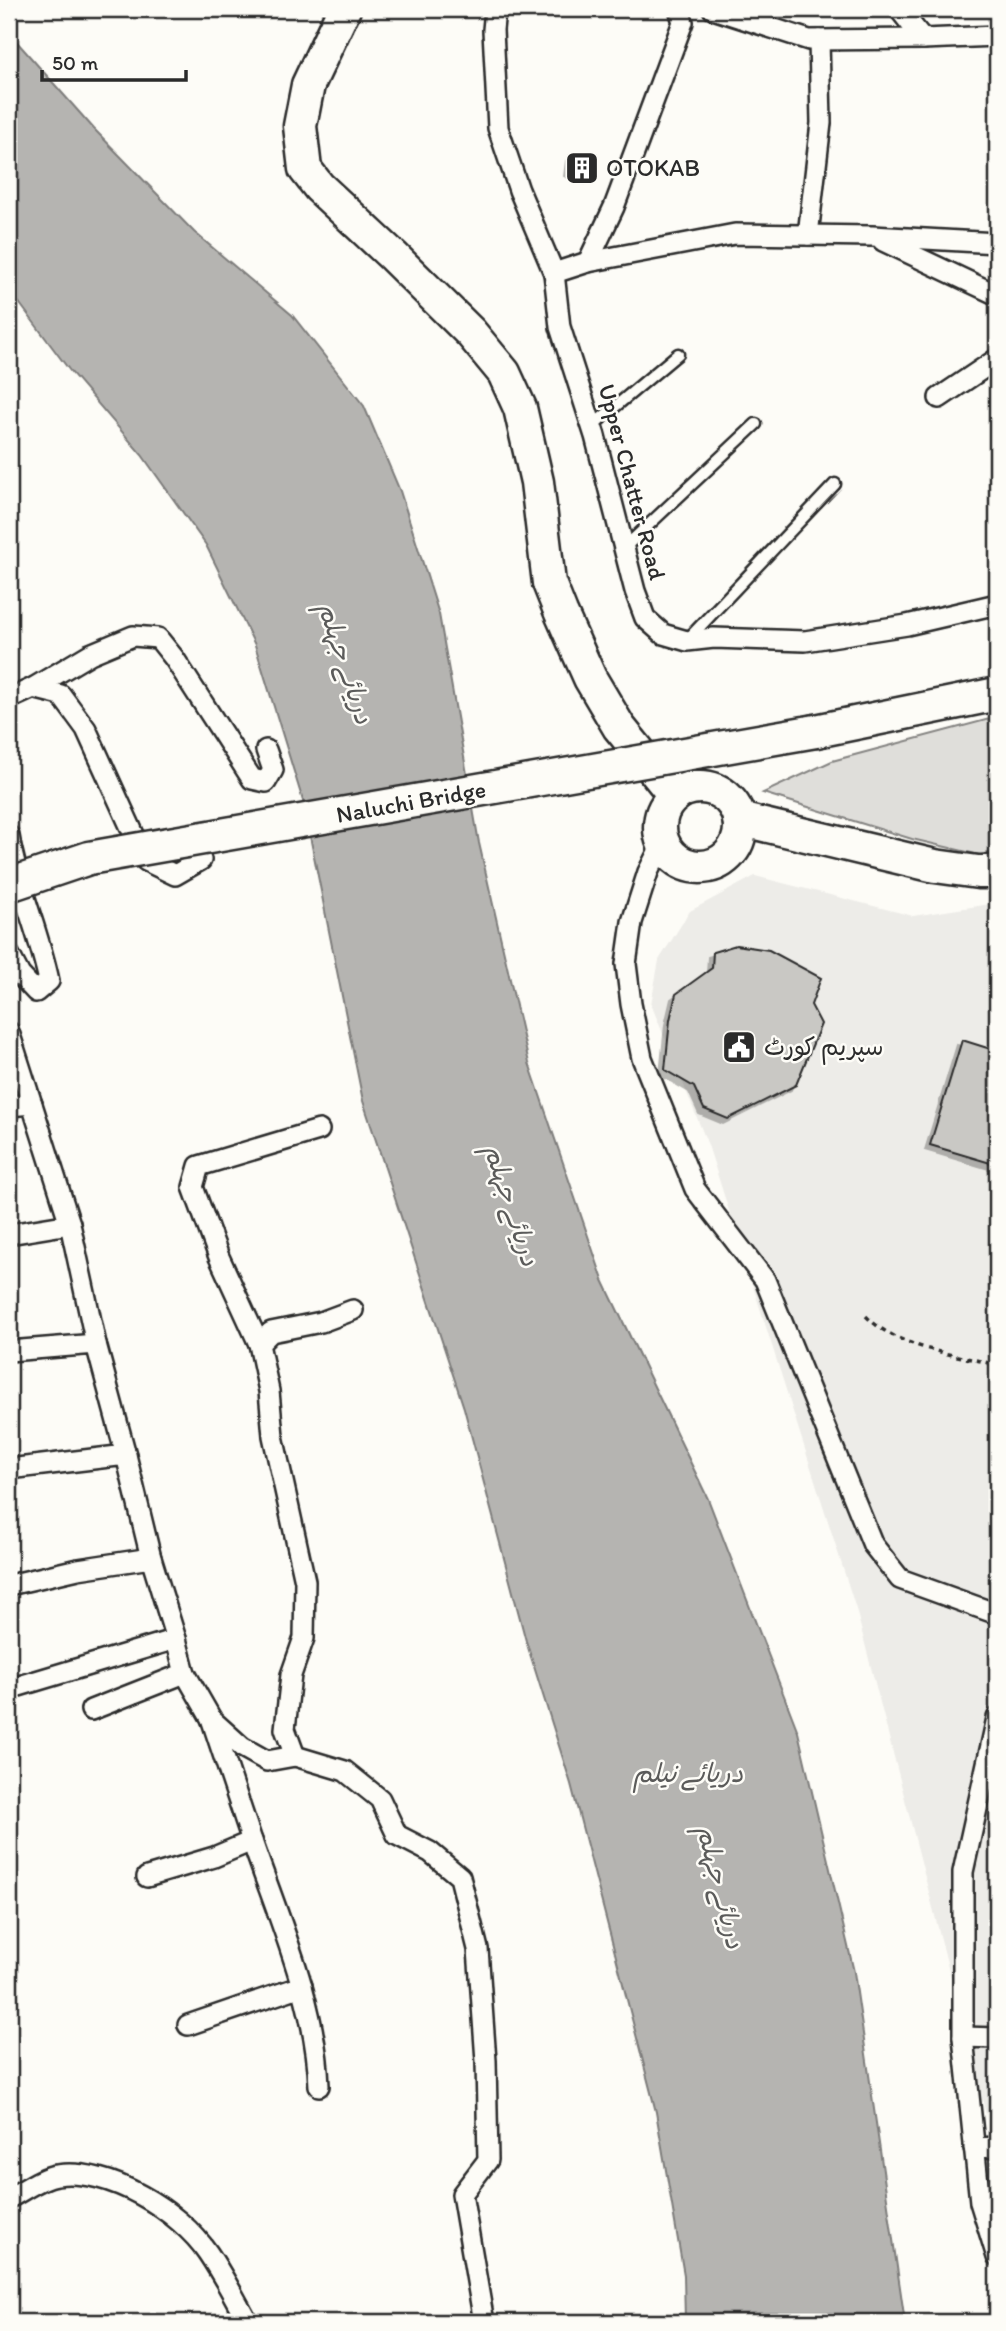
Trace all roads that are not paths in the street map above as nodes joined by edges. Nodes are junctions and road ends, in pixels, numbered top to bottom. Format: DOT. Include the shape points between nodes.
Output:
graph roads {
  1 [pos="344,9"];
  2 [pos="495,9"];
  3 [pos="679,9"];
  4 [pos="713,9"];
  5 [pos="898,9"];
  6 [pos="997,37"];
  7 [pos="923,39"];
  8 [pos="819,40"];
  9 [pos="808,235"];
  10 [pos="872,236"];
  11 [pos="997,243"];
  12 [pos="588,262"];
  13 [pos="554,272"];
  14 [pos="997,295"];
  15 [pos="678,354"];
  16 [pos="997,359"];
  17 [pos="939,398"];
  18 [pos="756,424"];
  19 [pos="592,426"];
  20 [pos="835,484"];
  21 [pos="624,548"];
  22 [pos="997,604"];
  23 [pos="687,641"];
  24 [pos="33,688"];
  25 [pos="997,694"];
  26 [pos="9,699"];
  27 [pos="266,750"];
  28 [pos="675,796"];
  29 [pos="739,819"];
  30 [pos="9,836"];
  31 [pos="663,842"];
  32 [pos="201,860"];
  33 [pos="997,872"];
  34 [pos="9,886"];
  35 [pos="9,954"];
  36 [pos="9,1032"];
  37 [pos="32,1104"];
  38 [pos="9,1105"];
  39 [pos="319,1130"];
  40 [pos="70,1224"];
  41 [pos="9,1234"];
  42 [pos="353,1310"];
  43 [pos="96,1344"];
  44 [pos="259,1345"];
  45 [pos="9,1351"];
  46 [pos="126,1455"];
  47 [pos="9,1469"];
  48 [pos="151,1558"];
  49 [pos="9,1585"];
  50 [pos="997,1614"];
  51 [pos="176,1639"];
  52 [pos="185,1673"];
  53 [pos="9,1689"];
  54 [pos="91,1710"];
  55 [pos="997,1718"];
  56 [pos="212,1720"];
  57 [pos="295,1756"];
  58 [pos="252,1841"];
  59 [pos="147,1877"];
  60 [pos="302,1986"];
  61 [pos="188,2025"];
  62 [pos="963,2037"];
  63 [pos="997,2038"];
  64 [pos="319,2086"];
  65 [pos="997,2147"];
  66 [pos="974,2148"];
  67 [pos="9,2198"];
  68 [pos="997,2257"];
  69 [pos="248,2322"];
  70 [pos="484,2322"];
  1 -- 28 [label="highway" via="307,85 300,126 305,169 471,333 504,373 520,408 537,482 549,583 561,613 590,678 619,727"];
  2 -- 13 [label="street, Upper Chatter Road" via="498,128"];
  3 -- 12 [label="street" via="683,22 614,207"];
  4 -- 8 [label="street"];
  5 -- 7 [label="street"];
  6 -- 7 [label="street"];
  7 -- 8 [label="street"];
  8 -- 9 [label="street" via="821,123"];
  9 -- 10 [label="street"];
  9 -- 12 [label="street" via="735,234"];
  10 -- 11 [label="street"];
  10 -- 14 [label="street"];
  12 -- 13 [label="street"];
  13 -- 19 [label="street, Upper Chatter Road" via="560,327"];
  15 -- 19 [label="lane"];
  16 -- 17 [label="street"];
  18 -- 21 [label="lane"];
  19 -- 21 [label="street, Upper Chatter Road"];
  20 -- 23 [label="lane"];
  21 -- 23 [label="street, Upper Chatter Road" via="645,618 663,634"];
  22 -- 23 [label="street, Upper Chatter Road" via="907,625 805,641"];
  24 -- 26 [label="street"];
  24 -- 27 [label="street" via="90,653 133,636 158,638 253,779 266,782 273,770"];
  24 -- 32 [label="street" via="61,695 86,729 146,861 175,875"];
  25 -- 34 [label="highway, Naluchi Bridge, bridge" via="816,732 89,858"];
  28 -- 29 [label="highway" via="687,789 714,789 734,806"];
  28 -- 31 [label="highway" via="661,817"];
  29 -- 31 [label="highway" via="735,846 715,864 690,866 678,861"];
  29 -- 33 [label="highway" via="935,866"];
  30 -- 35 [label="street" via="49,981 36,992"];
  31 -- 50 [label="street" via="632,922 626,964 642,1058 695,1189 765,1280 873,1545 900,1579"];
  36 -- 37 [label="street"];
  37 -- 38 [label="street"];
  37 -- 40 [label="street"];
  39 -- 44 [label="street" via="199,1166 193,1187"];
  40 -- 41 [label="street"];
  40 -- 43 [label="street"];
  42 -- 44 [label="street" via="271,1332"];
  43 -- 45 [label="street"];
  43 -- 46 [label="street"];
  44 -- 57 [label="street" via="273,1436 305,1581 304,1638 291,1675 285,1729"];
  46 -- 47 [label="street"];
  46 -- 48 [label="street"];
  48 -- 49 [label="street"];
  48 -- 51 [label="street"];
  51 -- 52 [label="street"];
  51 -- 53 [label="street"];
  52 -- 54 [label="street"];
  52 -- 56 [label="street"];
  55 -- 62 [label="street" via="963,1872"];
  56 -- 57 [label="street" via="242,1747 267,1761"];
  56 -- 58 [label="street"];
  57 -- 70 [label="street" via="345,1771 380,1799 397,1835 430,1852 460,1877 478,1949 486,2061 488,2160 462,2194"];
  58 -- 59 [label="street"];
  58 -- 60 [label="street"];
  60 -- 61 [label="street"];
  60 -- 64 [label="street" via="318,2053"];
  62 -- 63 [label="street"];
  62 -- 66 [label="street"];
  65 -- 66 [label="street"];
  66 -- 68 [label="street" via="980,2202"];
  67 -- 69 [label="street" via="54,2175 85,2173 127,2188 170,2214 207,2251"];
}
